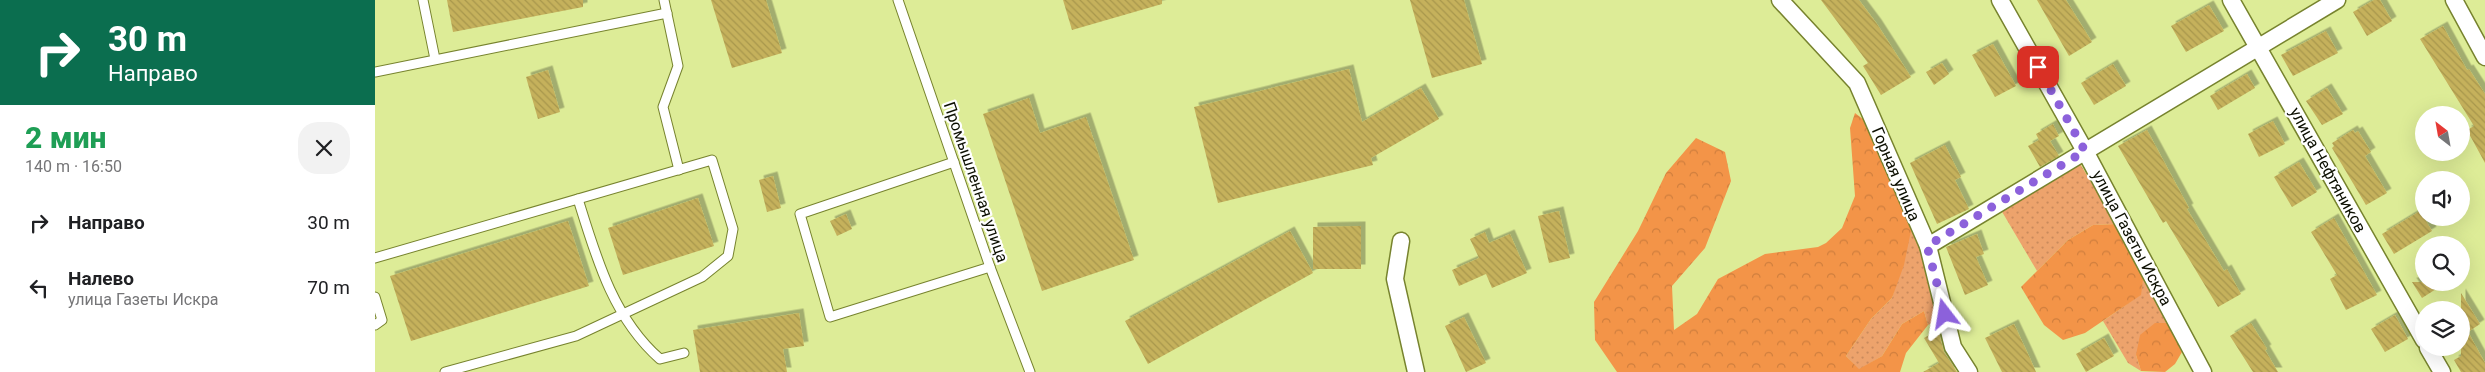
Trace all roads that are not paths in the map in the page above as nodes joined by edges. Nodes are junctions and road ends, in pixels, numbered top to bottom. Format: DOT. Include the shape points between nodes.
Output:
graph roads {
  1 [pos="423,0"];
  2 [pos="664,0"];
  3 [pos="898,0"];
  4 [pos="1780,0"];
  5 [pos="2000,0"];
  6 [pos="2231,0"];
  7 [pos="2337,0"];
  8 [pos="2454,0"];
  9 [pos="667,14"];
  10 [pos="2259,47"];
  11 [pos="2485,58"];
  12 [pos="435,60"];
  13 [pos="375,72"];
  14 [pos="2085,151"];
  15 [pos="954,162"];
  16 [pos="679,170"];
  17 [pos="578,199"];
  18 [pos="1401,241"];
  19 [pos="1927,246"];
  20 [pos="375,258"];
  21 [pos="990,267"];
  22 [pos="375,297"];
  23 [pos="622,316"];
  24 [pos="2415,324"];
  25 [pos="375,325"];
  26 [pos="684,353"];
  27 [pos="2432,356"];
  28 [pos="445,372"];
  29 [pos="1029,372"];
  30 [pos="1416,372"];
  31 [pos="1969,372"];
  32 [pos="2203,372"];
  33 [pos="2441,372"];
  1 -- 12 [label="lane"];
  2 -- 9 [label="lane"];
  3 -- 15 [label="lane, Промышленная улица"];
  4 -- 19 [label="street, Горная улица" via="1857,83"];
  5 -- 14 [label="street, улица Газеты Искра"];
  6 -- 10 [label="street, улица Нефтяников"];
  7 -- 10 [label="street"];
  8 -- 11 [label="street"];
  9 -- 12 [label="lane"];
  9 -- 16 [label="lane" via="678,66 663,107"];
  10 -- 14 [label="street"];
  10 -- 24 [label="street, улица Нефтяников"];
  12 -- 13 [label="lane"];
  14 -- 19 [label="street"];
  14 -- 32 [label="street, улица Газеты Искра"];
  15 -- 21 [label="lane, Промышленная улица"];
  15 -- 21 [label="lane" via="800,214 830,317"];
  16 -- 17 [label="lane"];
  16 -- 23 [label="lane" via="712,160 733,230 727,256 702,278"];
  17 -- 20 [label="lane"];
  17 -- 23 [label="lane" via="595,257"];
  18 -- 30 [label="street" via="1395,279"];
  19 -- 31 [label="street, Горная улица" via="1953,347"];
  21 -- 29 [label="lane, Промышленная улица"];
  22 -- 25 [label="lane" via="382,320"];
  23 -- 26 [label="lane" via="641,342 660,359"];
  23 -- 28 [label="lane" via="576,336"];
  27 -- 33 [label="street"];
}
